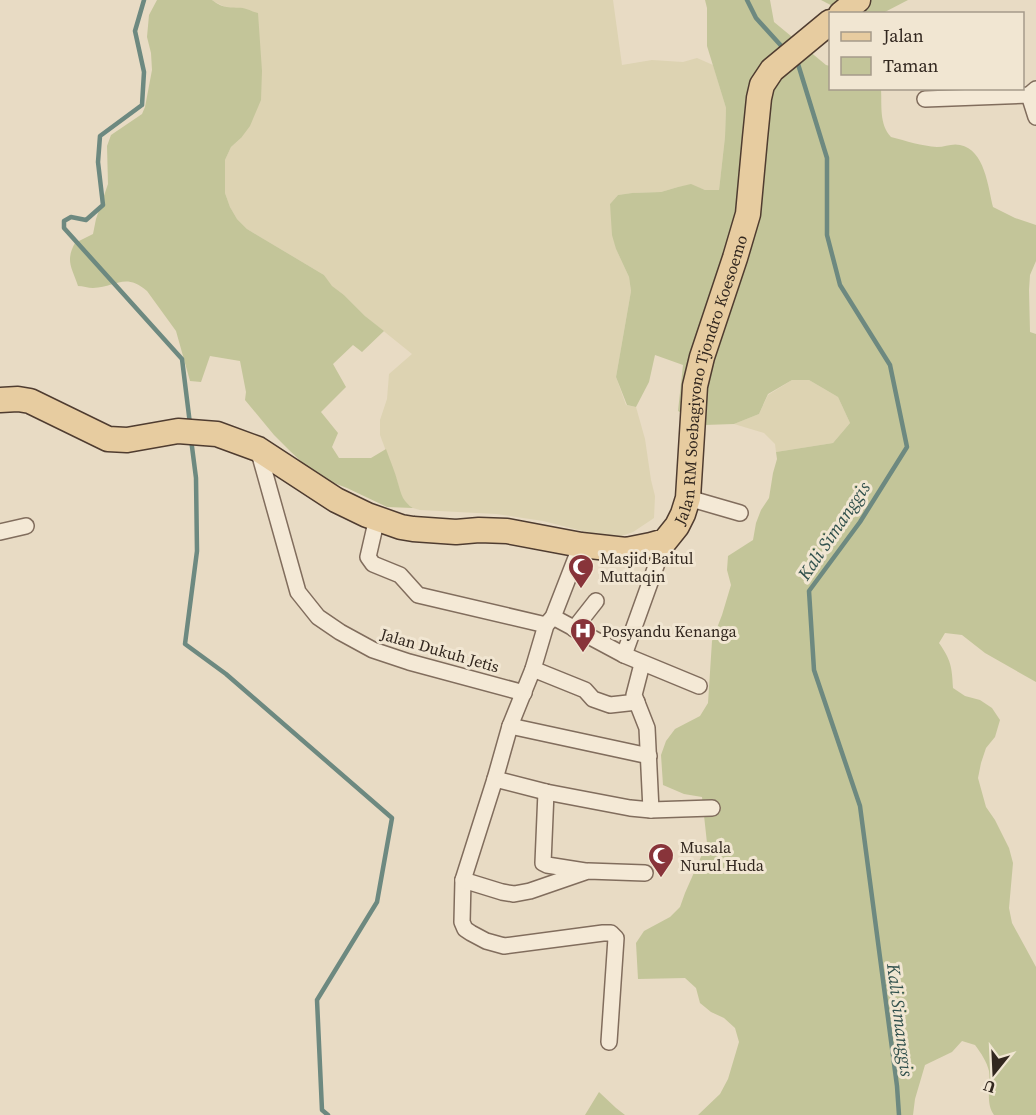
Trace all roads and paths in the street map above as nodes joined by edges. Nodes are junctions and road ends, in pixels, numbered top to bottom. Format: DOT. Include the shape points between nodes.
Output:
graph roads {
  1 [pos="858,0"];
  2 [pos="843,12"];
  3 [pos="829,24"];
  4 [pos="1033,92"];
  5 [pos="925,99"];
  6 [pos="1036,117"];
  7 [pos="0,400"];
  8 [pos="258,449"];
  9 [pos="688,498"];
  10 [pos="740,513"];
  11 [pos="377,518"];
  12 [pos="26,526"];
  13 [pos="0,532"];
  14 [pos="665,541"];
  15 [pos="581,545"];
  16 [pos="596,601"];
  17 [pos="549,621"];
  18 [pos="574,629"];
  19 [pos="624,655"];
  20 [pos="642,664"];
  21 [pos="533,669"];
  22 [pos="699,686"];
  23 [pos="524,693"];
  24 [pos="637,702"];
  25 [pos="510,726"];
  26 [pos="649,756"];
  27 [pos="495,779"];
  28 [pos="546,792"];
  29 [pos="712,808"];
  30 [pos="651,810"];
  31 [pos="588,871"];
  32 [pos="645,873"];
  33 [pos="464,880"];
  34 [pos="609,1042"];
  1 -- 2 [label="main road"];
  3 -- 9 [label="main road, Jalan RM Soebagiyono Tjondro Koesoemo" via="772,70 762,85 748,214 695,386"];
  4 -- 5 [label="street"];
  4 -- 6 [label="street"];
  7 -- 8 [label="main road, Jalan RM Soebagiyono Tjondro Koesoemo" via="30,401 108,439 127,440 178,431 217,434"];
  8 -- 11 [label="main road, Jalan RM Soebagiyono Tjondro Koesoemo" via="336,500"];
  8 -- 23 [label="street, Jalan Dukuh Jetis" via="298,592 318,617 373,650"];
  9 -- 10 [label="street"];
  9 -- 14 [label="main road, Jalan RM Soebagiyono Tjondro Koesoemo" via="683,514"];
  11 -- 15 [label="main road, Jalan RM Soebagiyono Tjondro Koesoemo" via="419,530 507,531"];
  11 -- 17 [label="street" via="368,557 373,564 400,576 418,595"];
  12 -- 13 [label="street"];
  14 -- 15 [label="main road, Jalan RM Soebagiyono Tjondro Koesoemo" via="626,550"];
  14 -- 19 [label="street"];
  15 -- 17 [label="street"];
  16 -- 18 [label="street"];
  17 -- 18 [label="street"];
  17 -- 21 [label="street"];
  18 -- 19 [label="street"];
  19 -- 20 [label="street"];
  20 -- 22 [label="street"];
  20 -- 24 [label="street" via="634,695"];
  21 -- 23 [label="street"];
  21 -- 24 [label="street" via="610,705"];
  23 -- 25 [label="street"];
  24 -- 26 [label="street" via="647,728"];
  25 -- 26 [label="street"];
  25 -- 27 [label="street"];
  26 -- 30 [label="street"];
  27 -- 28 [label="street"];
  27 -- 33 [label="street"];
  28 -- 30 [label="street"];
  28 -- 31 [label="street" via="543,862"];
  29 -- 30 [label="street"];
  31 -- 32 [label="street"];
  31 -- 33 [label="street" via="514,894"];
  33 -- 34 [label="street" via="462,922 465,929 486,941 504,946 603,933 616,938"];
}
